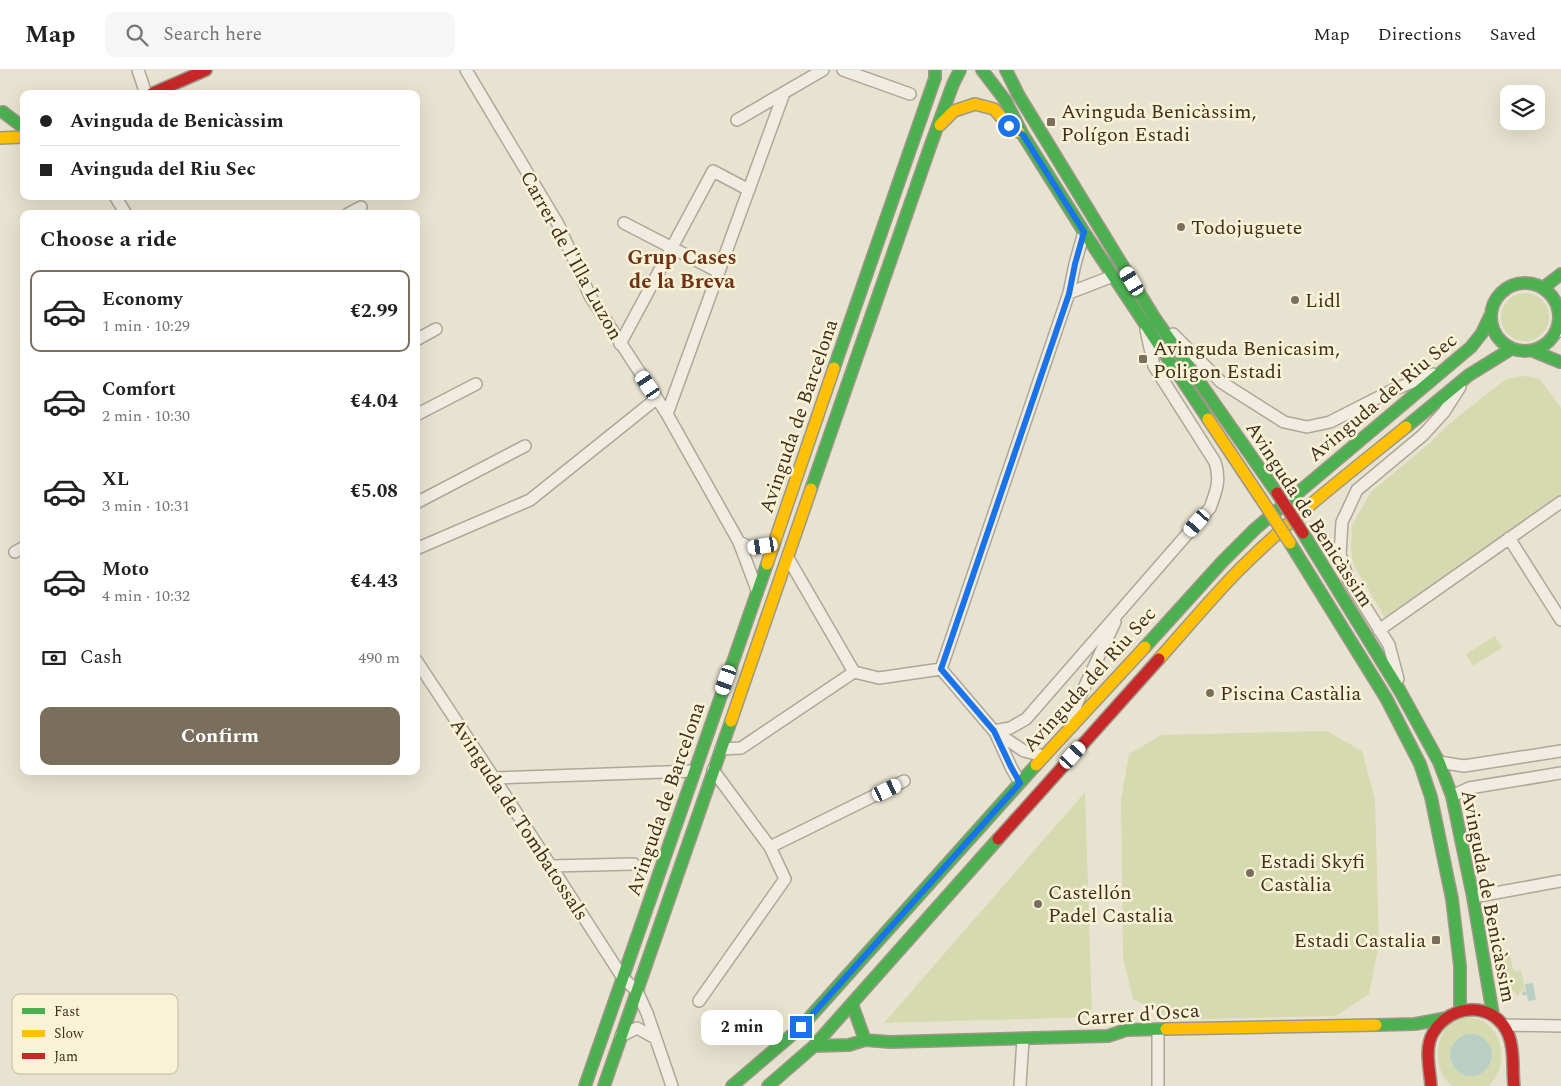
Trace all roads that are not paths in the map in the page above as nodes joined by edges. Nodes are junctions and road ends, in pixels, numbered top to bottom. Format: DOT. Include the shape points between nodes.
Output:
graph roads {
  1 [pos="138,70"];
  2 [pos="206,70"];
  3 [pos="466,70"];
  4 [pos="823,70"];
  5 [pos="843,70"];
  6 [pos="935,70"];
  7 [pos="960,70"];
  8 [pos="982,70"];
  9 [pos="1006,70"];
  10 [pos="145,90"];
  11 [pos="160,90"];
  12 [pos="784,93"];
  13 [pos="910,94"];
  14 [pos="737,120"];
  15 [pos="0,124"];
  16 [pos="20,124"];
  17 [pos="937,128"];
  18 [pos="1023,135"];
  19 [pos="20,137"];
  20 [pos="0,138"];
  21 [pos="748,190"];
  22 [pos="361,207"];
  23 [pos="355,210"];
  24 [pos="624,223"];
  25 [pos="1084,232"];
  26 [pos="672,249"];
  27 [pos="719,272"];
  28 [pos="1561,274"];
  29 [pos="1113,276"];
  30 [pos="1543,288"];
  31 [pos="1069,294"];
  32 [pos="1560,305"];
  33 [pos="1490,316"];
  34 [pos="1149,319"];
  35 [pos="1558,328"];
  36 [pos="436,329"];
  37 [pos="420,338"];
  38 [pos="620,344"];
  39 [pos="1511,349"];
  40 [pos="1533,351"];
  41 [pos="1561,362"];
  42 [pos="1447,369"];
  43 [pos="1465,379"];
  44 [pos="476,384"];
  45 [pos="656,399"];
  46 [pos="420,413"];
  47 [pos="667,414"];
  48 [pos="525,446"];
  49 [pos="420,501"];
  50 [pos="1561,502"];
  51 [pos="1509,538"];
  52 [pos="739,542"];
  53 [pos="773,545"];
  54 [pos="420,547"];
  55 [pos="788,558"];
  56 [pos="757,590"];
  57 [pos="1121,610"];
  58 [pos="1561,620"];
  59 [pos="1379,630"];
  60 [pos="420,666"];
  61 [pos="941,669"];
  62 [pos="854,672"];
  63 [pos="1400,691"];
  64 [pos="1073,725"];
  65 [pos="994,731"];
  66 [pos="721,749"];
  67 [pos="1561,752"];
  68 [pos="1044,756"];
  69 [pos="1439,762"];
  70 [pos="1480,764"];
  71 [pos="714,770"];
  72 [pos="694,771"];
  73 [pos="1561,773"];
  74 [pos="494,778"];
  75 [pos="904,781"];
  76 [pos="1020,783"];
  77 [pos="1485,785"];
  78 [pos="1452,796"];
  79 [pos="770,847"];
  80 [pos="634,864"];
  81 [pos="551,866"];
  82 [pos="1561,881"];
  83 [pos="1473,898"];
  84 [pos="623,978"];
  85 [pos="637,991"];
  86 [pos="699,1001"];
  87 [pos="852,1004"];
  88 [pos="1460,1010"];
  89 [pos="647,1013"];
  90 [pos="1493,1015"];
  91 [pos="1447,1018"];
  92 [pos="1415,1024"];
  93 [pos="1503,1026"];
  94 [pos="1526,1026"];
  95 [pos="1561,1026"];
  96 [pos="637,1028"];
  97 [pos="1158,1030"];
  98 [pos="621,1036"];
  99 [pos="1509,1036"];
  100 [pos="655,1038"];
  101 [pos="1023,1039"];
  102 [pos="865,1040"];
  103 [pos="814,1046"];
  104 [pos="1429,1047"];
  105 [pos="1512,1069"];
  106 [pos="1431,1073"];
  107 [pos="781,1080"];
  108 [pos="585,1086"];
  109 [pos="604,1086"];
  110 [pos="672,1086"];
  111 [pos="732,1086"];
  112 [pos="768,1086"];
  113 [pos="1020,1086"];
  114 [pos="1158,1086"];
  115 [pos="1432,1086"];
  116 [pos="1440,1086"];
  117 [pos="1502,1086"];
  118 [pos="1514,1086"];
  1 -- 10 [label="street"];
  2 -- 11 [label="main road"];
  3 -- 38 [label="street, Carrer de l'Illa Luzon" via="558,224 590,296"];
  4 -- 12 [label="street"];
  5 -- 13 [label="street"];
  6 -- 53 [label="main road, Avinguda de Barcelona" via="935,78"];
  7 -- 17 [label="main road, Avinguda de Barcelona"];
  8 -- 18 [label="main road, Avinguda de Benicàssim" via="994,82"];
  9 -- 34 [label="main road, Avinguda de Benicàssim"];
  12 -- 14 [label="street"];
  12 -- 21 [label="street"];
  15 -- 16 [label="main road" via="2,107"];
  17 -- 18 [label="main road, Avinguda de Barcelona" via="954,111 975,104 994,109 1009,126"];
  17 -- 55 [label="main road, Avinguda de Barcelona"];
  18 -- 25 [label="main road, Avinguda de Benicàssim"];
  19 -- 20 [label="main road"];
  21 -- 26 [label="street" via="714,171"];
  21 -- 27 [label="street"];
  22 -- 23 [label="street"];
  24 -- 26 [label="street"];
  25 -- 29 [label="main road, Avinguda de Benicàssim"];
  25 -- 31 [label="street"];
  26 -- 27 [label="street"];
  26 -- 38 [label="street"];
  27 -- 47 [label="street"];
  28 -- 30 [label="main road"];
  29 -- 31 [label="street"];
  29 -- 34 [label="main road, Avinguda de Benicàssim"];
  30 -- 32 [label="main road"];
  30 -- 33 [label="main road" via="1526,283 1508,287 1495,299"];
  31 -- 61 [label="street"];
  32 -- 35 [label="main road"];
  33 -- 39 [label="main road" via="1496,336"];
  33 -- 42 [label="main road, Avinguda del Riu Sec" via="1471,347"];
  34 -- 42 [label="street" via="1221,382 1284,422 1307,427 1330,422 1393,390"];
  34 -- 57 [label="street, Avinguda de Benicàssim" via="1154,366 1215,462 1219,473 1218,486 1210,508"];
  34 -- 63 [label="main road, Avinguda de Benicàssim, bridge" via="1277,493"];
  34 -- 88 [label="main road, Avinguda de Benicàssim, bridge" via="1386,698 1420,764 1431,797 1452,899 1460,966"];
  35 -- 40 [label="main road" via="1544,346"];
  35 -- 41 [label="main road"];
  36 -- 37 [label="street"];
  38 -- 45 [label="street, Carrer de l'Illa Luzon"];
  39 -- 40 [label="main road"];
  39 -- 43 [label="main road, Avinguda del Riu Sec"];
  40 -- 41 [label="main road"];
  42 -- 64 [label="main road, Avinguda del Riu Sec" via="1255,529"];
  43 -- 59 [label="street" via="1444,412 1423,434 1357,490 1342,522 1340,554 1348,578"];
  43 -- 87 [label="main road, Avinguda del Riu Sec" via="1309,507 1235,574"];
  44 -- 46 [label="street"];
  45 -- 47 [label="street, Carrer de l'Illa Luzon"];
  45 -- 54 [label="street" via="530,500"];
  47 -- 52 [label="street, Carrer de l'Illa Luzon"];
  48 -- 49 [label="street"];
  50 -- 51 [label="street"];
  51 -- 58 [label="street"];
  51 -- 59 [label="street"];
  52 -- 53 [label="street" via="752,548"];
  52 -- 56 [label="street, Carrer de l'Illa Luzon"];
  53 -- 56 [label="main road, Avinguda de Barcelona"];
  55 -- 62 [label="street"];
  55 -- 66 [label="main road, Avinguda de Barcelona"];
  56 -- 72 [label="main road, Avinguda de Barcelona"];
  57 -- 64 [label="street" via="1076,705"];
  57 -- 65 [label="street" via="1026,719 1010,728"];
  59 -- 63 [label="street" via="1388,645"];
  60 -- 74 [label="street, Avinguda de Tombatossals"];
  61 -- 62 [label="street" via="879,678"];
  61 -- 65 [label="street"];
  62 -- 66 [label="street" via="741,748"];
  63 -- 69 [label="main road, Avinguda de Benicàssim"];
  64 -- 68 [label="main road, Avinguda del Riu Sec"];
  65 -- 68 [label="street" via="1024,751"];
  65 -- 76 [label="street"];
  66 -- 71 [label="main road, Avinguda de Barcelona"];
  67 -- 70 [label="street"];
  68 -- 76 [label="main road, Avinguda del Riu Sec"];
  69 -- 70 [label="street" via="1464,766"];
  69 -- 78 [label="main road, Avinguda de Benicàssim"];
  70 -- 77 [label="street"];
  71 -- 79 [label="street"];
  71 -- 85 [label="main road, Avinguda de Barcelona"];
  72 -- 74 [label="street"];
  72 -- 84 [label="main road, Avinguda de Barcelona"];
  73 -- 77 [label="street"];
  74 -- 81 [label="street, Avinguda de Tombatossals"];
  75 -- 79 [label="street"];
  76 -- 111 [label="main road, Avinguda del Riu Sec" via="801,1027"];
  77 -- 78 [label="street"];
  78 -- 83 [label="main road, Avinguda de Benicàssim"];
  79 -- 86 [label="street" via="785,879"];
  80 -- 81 [label="street"];
  81 -- 84 [label="street, Avinguda de Tombatossals"];
  82 -- 83 [label="street"];
  83 -- 90 [label="main road, Avinguda de Benicàssim"];
  84 -- 85 [label="street, Avinguda de Tombatossals"];
  84 -- 108 [label="main road, Avinguda de Barcelona"];
  85 -- 89 [label="street"];
  85 -- 98 [label="main road, Avinguda de Barcelona"];
  87 -- 102 [label="main road"];
  87 -- 103 [label="main road, Avinguda del Riu Sec"];
  88 -- 90 [label="main road" via="1477,1010"];
  88 -- 91 [label="main road"];
  89 -- 96 [label="street"];
  89 -- 100 [label="street"];
  90 -- 93 [label="main road"];
  91 -- 92 [label="main road, Carrer d'Osca"];
  91 -- 104 [label="main road" via="1434,1032"];
  92 -- 97 [label="main road, Carrer d'Osca"];
  92 -- 104 [label="main road"];
  93 -- 94 [label="street"];
  93 -- 99 [label="main road"];
  94 -- 95 [label="street"];
  94 -- 99 [label="street"];
  96 -- 98 [label="street"];
  96 -- 100 [label="street"];
  97 -- 101 [label="main road, Carrer d'Osca" via="1126,1030 1108,1036"];
  97 -- 114 [label="street"];
  98 -- 109 [label="main road, Avinguda de Barcelona"];
  99 -- 105 [label="main road"];
  100 -- 110 [label="street"];
  101 -- 102 [label="main road, Carrer d'Osca"];
  101 -- 113 [label="street"];
  102 -- 103 [label="main road, Carrer d'Osca" via="849,1045"];
  103 -- 107 [label="main road, Avinguda del Riu Sec"];
  104 -- 106 [label="main road"];
  105 -- 117 [label="main road"];
  105 -- 118 [label="main road"];
  106 -- 115 [label="main road"];
  106 -- 116 [label="main road"];
  107 -- 112 [label="main road, Avinguda del Riu Sec"];
}
